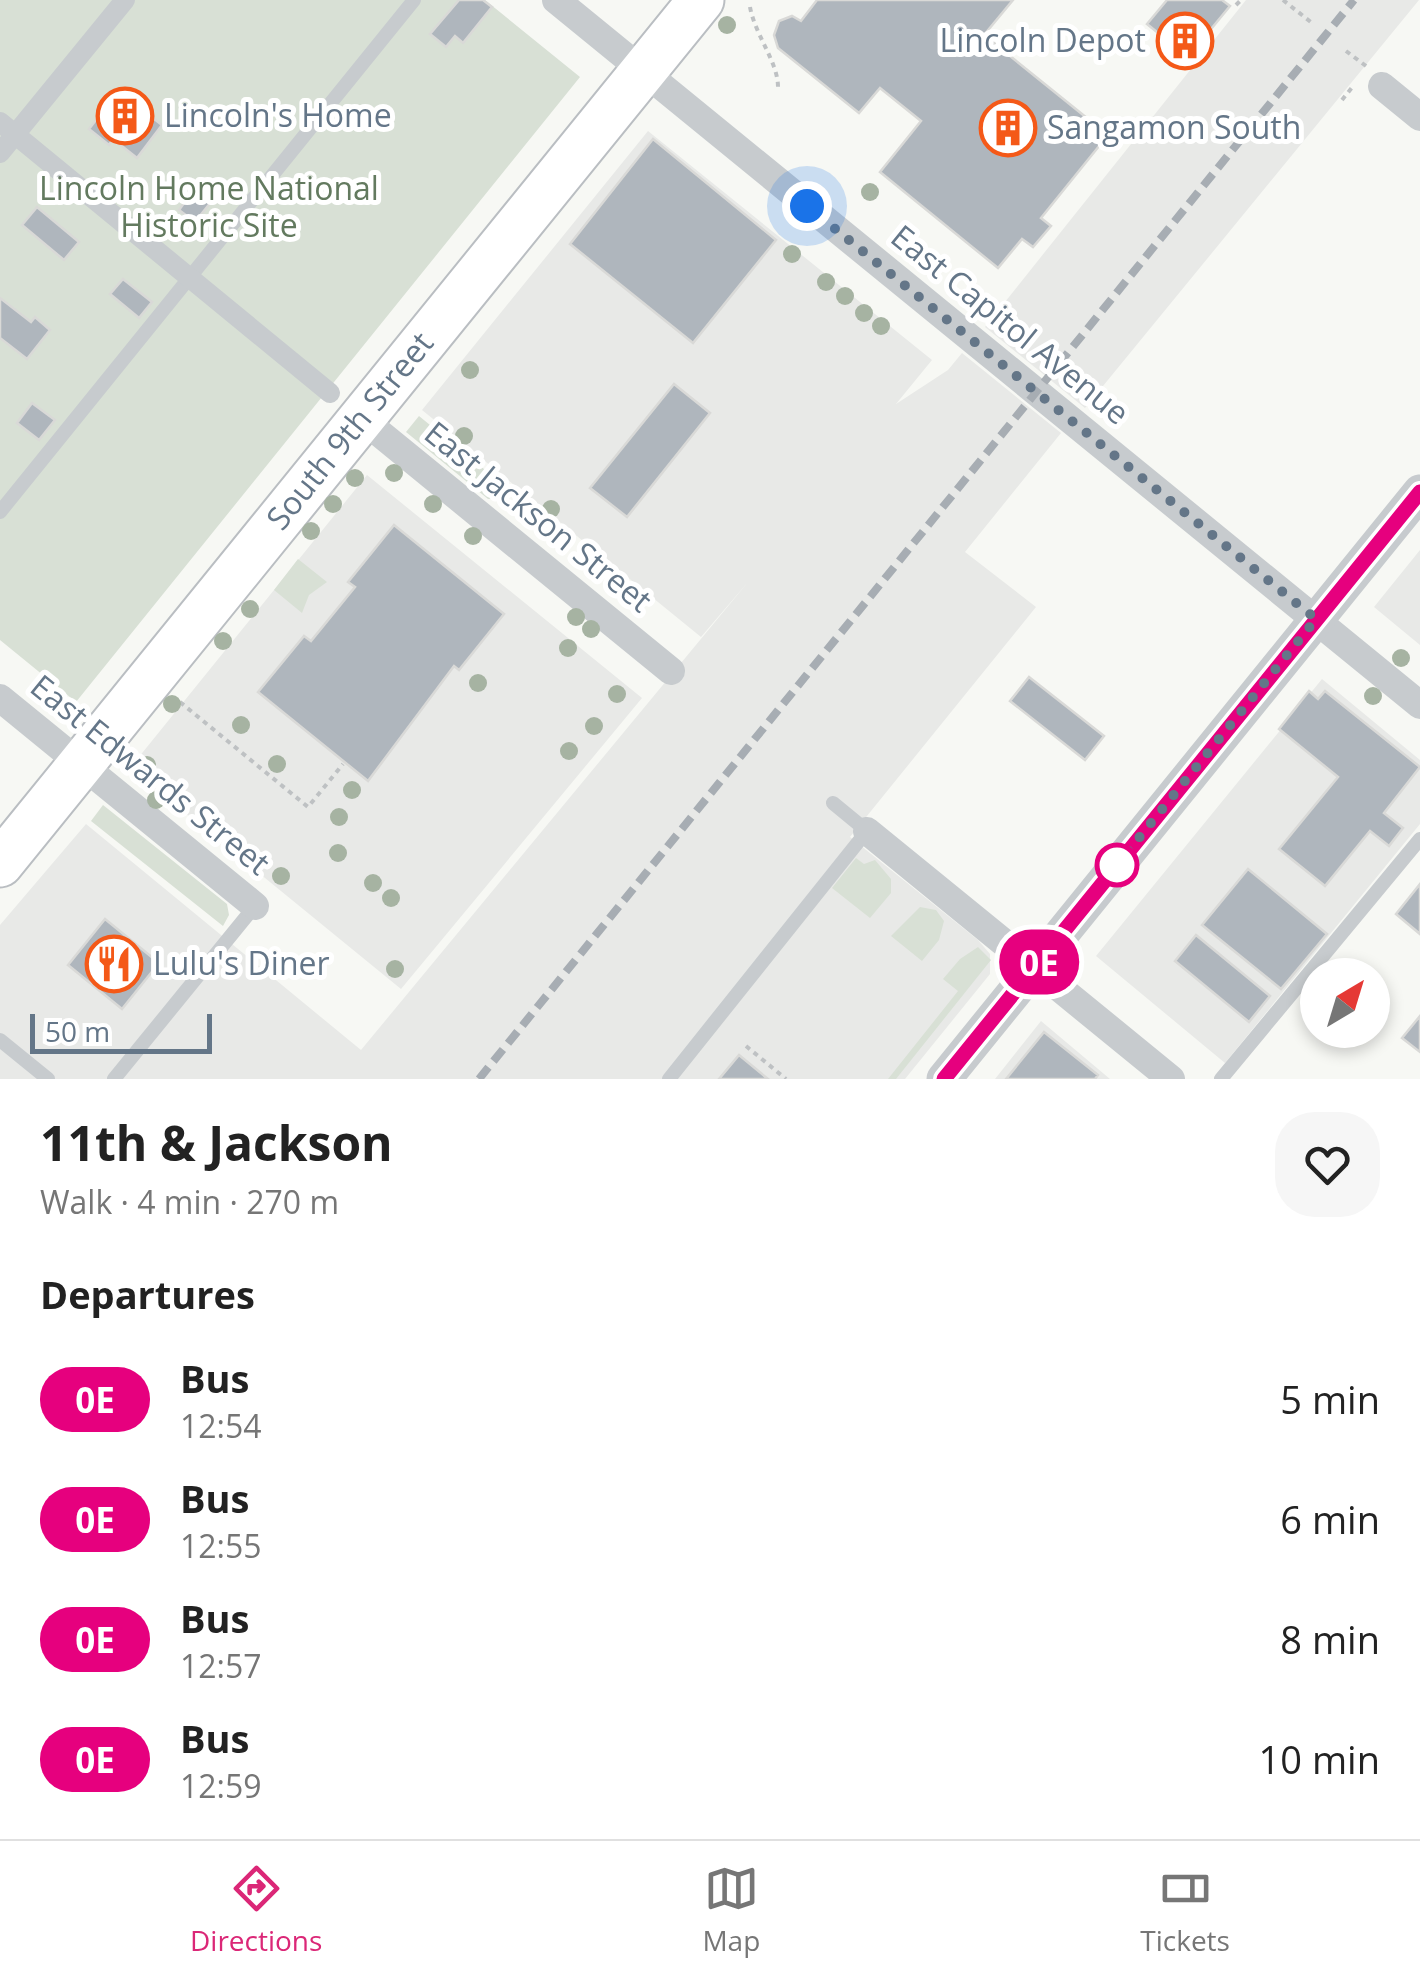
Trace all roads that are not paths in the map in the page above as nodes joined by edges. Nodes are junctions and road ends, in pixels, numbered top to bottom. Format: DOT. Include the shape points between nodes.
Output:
graph roads {
  1 [pos="125,0"];
  2 [pos="414,0"];
  3 [pos="556,0"];
  4 [pos="701,0"];
  5 [pos="643,70"];
  6 [pos="1375,77"];
  7 [pos="1420,117"];
  8 [pos="8,128"];
  9 [pos="0,153"];
  10 [pos="190,278"];
  11 [pos="345,406"];
  12 [pos="1420,492"];
  13 [pos="0,512"];
  14 [pos="1316,619"];
  15 [pos="671,671"];
  16 [pos="0,698"];
  17 [pos="1420,705"];
  18 [pos="82,764"];
  19 [pos="832,803"];
  20 [pos="867,831"];
  21 [pos="1420,839"];
  22 [pos="0,864"];
  23 [pos="255,906"];
  24 [pos="1035,967"];
  25 [pos="0,1040"];
  26 [pos="48,1079"];
  27 [pos="114,1079"];
  28 [pos="669,1079"];
  29 [pos="944,1079"];
  30 [pos="1171,1079"];
  31 [pos="1220,1079"];
  1 -- 8 [label="street"];
  2 -- 10 [label="lane"];
  3 -- 5 [label="street, East Capitol Avenue"];
  4 -- 5 [label="main road, South 9th Street"];
  5 -- 11 [label="main road, South 9th Street"];
  5 -- 14 [label="street, East Capitol Avenue"];
  6 -- 7 [label="street"];
  8 -- 9 [label="street"];
  8 -- 10 [label="street, East Jackson Street"];
  10 -- 11 [label="street, East Jackson Street"];
  10 -- 13 [label="lane"];
  11 -- 15 [label="street, East Jackson Street"];
  11 -- 18 [label="main road, South 9th Street"];
  12 -- 14 [label="street"];
  14 -- 17 [label="street, East Capitol Avenue"];
  14 -- 24 [label="street"];
  16 -- 18 [label="street, East Edwards Street"];
  18 -- 22 [label="main road, South 9th Street"];
  18 -- 23 [label="street, East Edwards Street"];
  19 -- 20 [label="lane"];
  20 -- 24 [label="street"];
  20 -- 28 [label="lane"];
  21 -- 31 [label="lane"];
  23 -- 27 [label="lane"];
  24 -- 29 [label="street"];
  24 -- 30 [label="street"];
  25 -- 26 [label="lane"];
}
